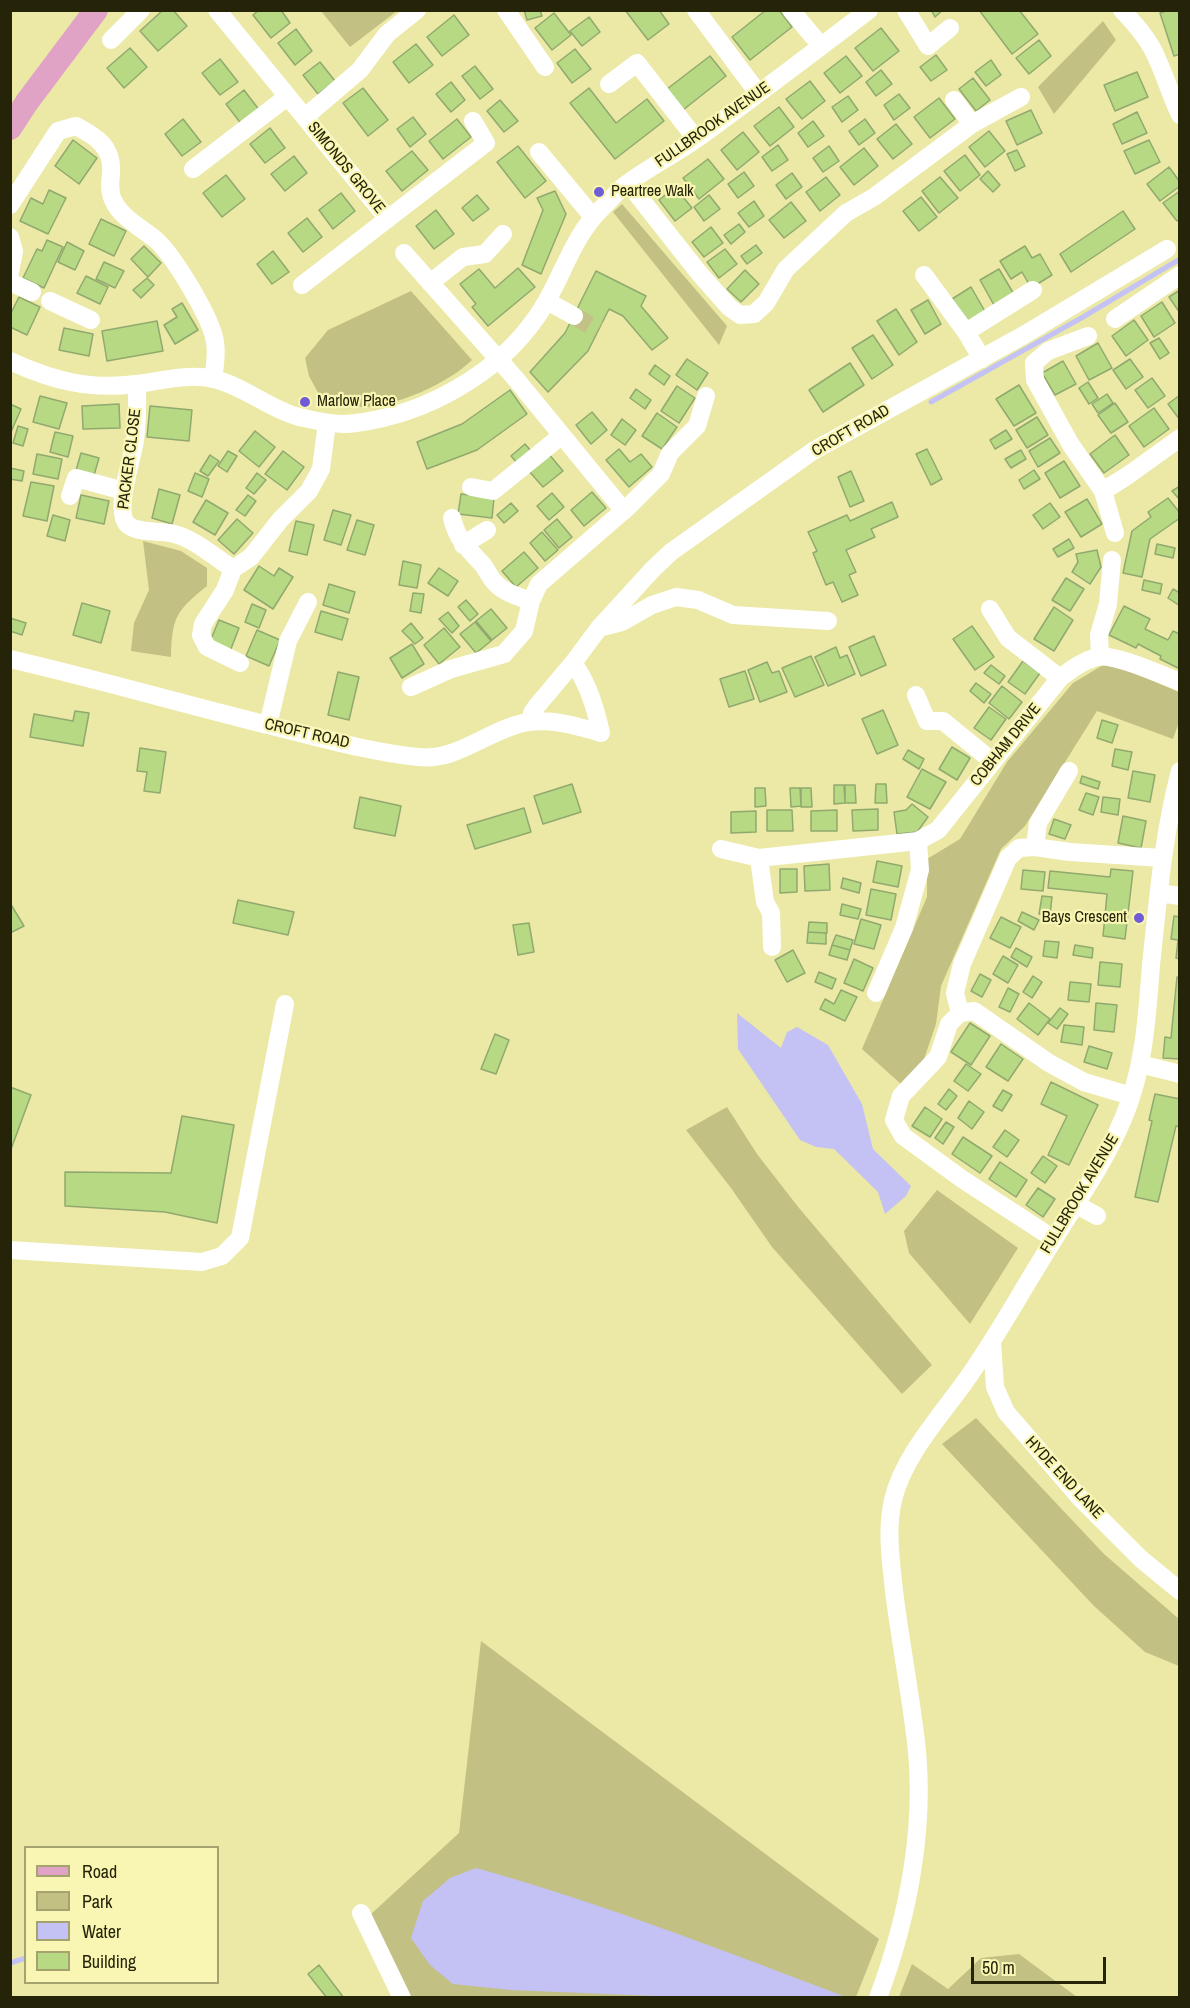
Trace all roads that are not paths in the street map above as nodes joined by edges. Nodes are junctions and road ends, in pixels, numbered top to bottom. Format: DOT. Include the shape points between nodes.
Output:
graph roads {
  1 [pos="96,10"];
  2 [pos="141,10"];
  3 [pos="217,10"];
  4 [pos="417,10"];
  5 [pos="506,10"];
  6 [pos="696,10"];
  7 [pos="791,10"];
  8 [pos="869,10"];
  9 [pos="906,10"];
  10 [pos="1122,10"];
  11 [pos="950,28"];
  12 [pos="111,40"];
  13 [pos="821,46"];
  14 [pos="544,67"];
  15 [pos="609,84"];
  16 [pos="758,93"];
  17 [pos="287,97"];
  18 [pos="1021,97"];
  19 [pos="954,100"];
  20 [pos="17,105"];
  21 [pos="1179,115"];
  22 [pos="305,117"];
  23 [pos="473,120"];
  24 [pos="972,124"];
  25 [pos="10,128"];
  26 [pos="696,139"];
  27 [pos="539,152"];
  28 [pos="193,169"];
  29 [pos="628,183"];
  30 [pos="10,205"];
  31 [pos="593,217"];
  32 [pos="388,219"];
  33 [pos="503,234"];
  34 [pos="10,237"];
  35 [pos="1167,249"];
  36 [pos="405,253"];
  37 [pos="10,272"];
  38 [pos="924,275"];
  39 [pos="1179,275"];
  40 [pos="10,282"];
  41 [pos="430,283"];
  42 [pos="302,285"];
  43 [pos="1033,290"];
  44 [pos="32,292"];
  45 [pos="50,301"];
  46 [pos="547,301"];
  47 [pos="574,316"];
  48 [pos="1115,319"];
  49 [pos="91,320"];
  50 [pos="966,332"];
  51 [pos="1088,336"];
  52 [pos="981,359"];
  53 [pos="498,360"];
  54 [pos="10,362"];
  55 [pos="213,379"];
  56 [pos="137,384"];
  57 [pos="706,396"];
  58 [pos="327,423"];
  59 [pos="561,436"];
  60 [pos="1179,438"];
  61 [pos="471,487"];
  62 [pos="124,491"];
  63 [pos="1103,491"];
  64 [pos="70,496"];
  65 [pos="624,511"];
  66 [pos="452,518"];
  67 [pos="487,530"];
  68 [pos="1115,533"];
  69 [pos="463,545"];
  70 [pos="1112,560"];
  71 [pos="233,569"];
  72 [pos="531,601"];
  73 [pos="308,602"];
  74 [pos="990,609"];
  75 [pos="828,621"];
  76 [pos="599,628"];
  77 [pos="1100,656"];
  78 [pos="10,658"];
  79 [pos="240,663"];
  80 [pos="573,663"];
  81 [pos="1060,678"];
  82 [pos="1179,682"];
  83 [pos="411,687"];
  84 [pos="916,695"];
  85 [pos="531,722"];
  86 [pos="268,725"];
  87 [pos="992,761"];
  88 [pos="1069,771"];
  89 [pos="1179,771"];
  90 [pos="918,841"];
  91 [pos="1035,847"];
  92 [pos="721,849"];
  93 [pos="759,858"];
  94 [pos="1162,858"];
  95 [pos="1159,893"];
  96 [pos="1179,896"];
  97 [pos="772,947"];
  98 [pos="876,993"];
  99 [pos="285,1004"];
  100 [pos="960,1013"];
  101 [pos="1140,1064"];
  102 [pos="1179,1074"];
  103 [pos="1131,1096"];
  104 [pos="1077,1205"];
  105 [pos="1097,1216"];
  106 [pos="1054,1239"];
  107 [pos="10,1250"];
  108 [pos="992,1342"];
  109 [pos="1179,1591"];
  110 [pos="361,1913"];
  111 [pos="402,1998"];
  112 [pos="878,1998"];
  1 -- 20 [label="main road"];
  2 -- 12 [label="street"];
  3 -- 17 [label="street, SIMONDS GROVE"];
  4 -- 22 [label="street, SIMONDS GROVE" via="387,34 360,70"];
  5 -- 14 [label="street"];
  6 -- 16 [label="street"];
  7 -- 13 [label="street"];
  8 -- 13 [label="street, FULLBROOK AVENUE"];
  9 -- 11 [label="street" via="928,46"];
  10 -- 21 [label="street" via="1154,52"];
  13 -- 16 [label="street, FULLBROOK AVENUE"];
  15 -- 26 [label="street" via="638,63"];
  16 -- 26 [label="street, FULLBROOK AVENUE"];
  17 -- 22 [label="street, SIMONDS GROVE"];
  17 -- 28 [label="street"];
  18 -- 24 [label="street"];
  19 -- 24 [label="street"];
  20 -- 25 [label="main road"];
  22 -- 32 [label="street, SIMONDS GROVE"];
  23 -- 32 [label="street, SIMONDS GROVE" via="486,143"];
  24 -- 29 [label="street" via="874,197 846,213 786,269 766,303 754,314 740,315 729,308"];
  26 -- 29 [label="street, FULLBROOK AVENUE"];
  27 -- 31 [label="street"];
  29 -- 31 [label="street, FULLBROOK AVENUE"];
  30 -- 55 [label="street" via="58,131 76,126 93,135 106,147 113,200 126,217 172,258 204,314 215,341"];
  31 -- 46 [label="street, FULLBROOK AVENUE"];
  32 -- 42 [label="street, SIMONDS GROVE"];
  33 -- 41 [label="street" via="485,254 463,257"];
  34 -- 37 [label="street" via="14,251"];
  35 -- 52 [label="street, CROFT ROAD"];
  36 -- 41 [label="street"];
  38 -- 50 [label="street"];
  39 -- 48 [label="street"];
  40 -- 44 [label="street"];
  41 -- 53 [label="street"];
  43 -- 50 [label="street"];
  45 -- 49 [label="street"];
  46 -- 47 [label="street"];
  46 -- 53 [label="street, FULLBROOK AVENUE"];
  50 -- 52 [label="street"];
  51 -- 63 [label="street" via="1048,351 1034,363 1035,380 1071,445"];
  52 -- 76 [label="street, CROFT ROAD" via="813,451 671,552"];
  53 -- 58 [label="street, FULLBROOK AVENUE" via="451,393 418,408 355,424"];
  53 -- 59 [label="street"];
  54 -- 56 [label="street, FULLBROOK AVENUE" via="64,382"];
  55 -- 56 [label="street, FULLBROOK AVENUE" via="166,378"];
  55 -- 58 [label="street, FULLBROOK AVENUE" via="296,416"];
  56 -- 62 [label="street, PACKER CLOSE" via="135,439"];
  57 -- 65 [label="street" via="697,426 670,453 661,474"];
  58 -- 71 [label="street" via="321,469 309,491 251,557"];
  59 -- 61 [label="street" via="493,490"];
  59 -- 65 [label="street"];
  60 -- 63 [label="street"];
  62 -- 64 [label="street" via="75,478"];
  62 -- 71 [label="street, PACKER CLOSE" via="123,516 128,525 175,534"];
  63 -- 68 [label="street"];
  65 -- 72 [label="street" via="539,584"];
  66 -- 69 [label="street"];
  67 -- 69 [label="street"];
  69 -- 72 [label="street" via="493,582 506,592"];
  70 -- 77 [label="street" via="1108,604 1099,635"];
  71 -- 79 [label="street" via="201,635 207,646"];
  72 -- 83 [label="street" via="524,631 504,654 451,669"];
  73 -- 86 [label="street" via="288,641"];
  74 -- 81 [label="street" via="1008,638"];
  75 -- 76 [label="street" via="733,615 698,600 676,597 622,622"];
  76 -- 80 [label="street, CROFT ROAD"];
  77 -- 81 [label="street, COBHAM DRIVE" via="1078,664"];
  77 -- 82 [label="street" via="1118,658"];
  78 -- 86 [label="street, CROFT ROAD"];
  80 -- 85 [label="street, CROFT ROAD" via="536,707"];
  80 -- 85 [label="street" via="593,704 601,733 568,723"];
  81 -- 87 [label="street, COBHAM DRIVE"];
  84 -- 87 [label="street" via="927,721 943,721"];
  85 -- 86 [label="street, CROFT ROAD" via="431,758 387,753"];
  87 -- 90 [label="street, COBHAM DRIVE" via="938,830"];
  88 -- 91 [label="street" via="1038,823"];
  89 -- 94 [label="street, FULLBROOK AVENUE"];
  90 -- 93 [label="street, COBHAM DRIVE"];
  90 -- 98 [label="street" via="920,870 904,928"];
  91 -- 94 [label="street"];
  91 -- 100 [label="street" via="1019,848 1008,858 962,964 955,993"];
  92 -- 93 [label="street, COBHAM DRIVE"];
  93 -- 97 [label="street" via="765,902 771,914"];
  94 -- 95 [label="street, FULLBROOK AVENUE"];
  95 -- 96 [label="street"];
  95 -- 101 [label="street, FULLBROOK AVENUE"];
  99 -- 107 [label="street" via="240,1238 222,1256 201,1262"];
  100 -- 103 [label="street" via="974,1011 1049,1063 1084,1082"];
  100 -- 106 [label="street" via="949,1024 938,1057 902,1096 894,1120 903,1136"];
  101 -- 102 [label="street"];
  101 -- 103 [label="street, FULLBROOK AVENUE"];
  103 -- 104 [label="street, FULLBROOK AVENUE" via="1106,1154"];
  104 -- 105 [label="street"];
  104 -- 106 [label="street, FULLBROOK AVENUE"];
  106 -- 108 [label="street, FULLBROOK AVENUE"];
  108 -- 109 [label="street, HYDE END LANE" via="995,1387 1006,1412 1080,1498"];
  108 -- 112 [label="street, FULLBROOK AVENUE" via="921,1444 897,1489 891,1512 889,1539 916,1737 919,1800 917,1841 903,1913"];
  110 -- 111 [label="street"];
}
